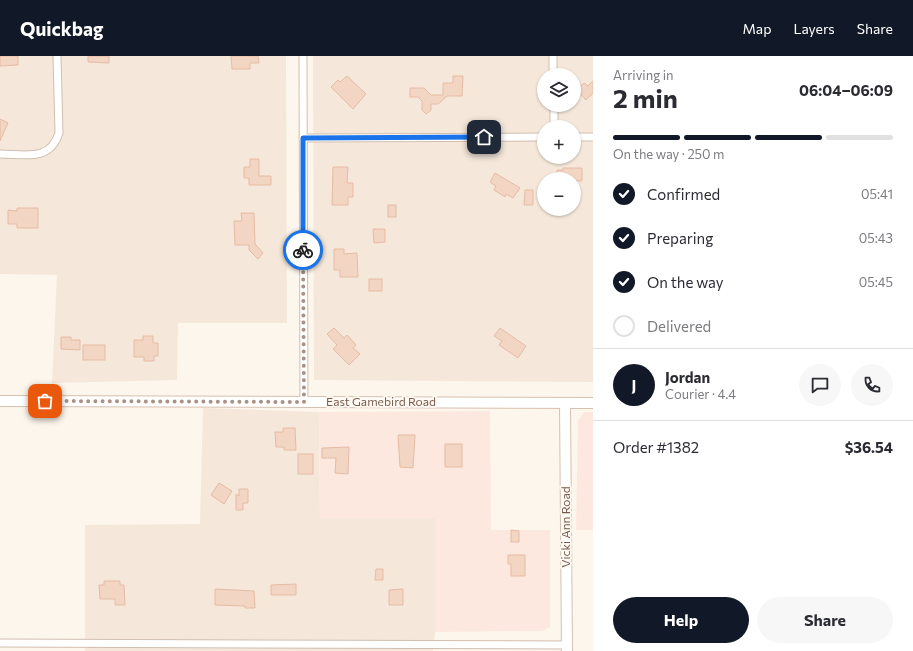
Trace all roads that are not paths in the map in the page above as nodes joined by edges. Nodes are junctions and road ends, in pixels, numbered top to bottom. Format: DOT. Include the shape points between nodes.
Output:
graph roads {
  1 [pos="57,56"];
  2 [pos="303,56"];
  3 [pos="553,56"];
  4 [pos="554,68"];
  5 [pos="537,137"];
  6 [pos="581,137"];
  7 [pos="593,137"];
  8 [pos="303,138"];
  9 [pos="0,154"];
  10 [pos="0,401"];
  11 [pos="304,402"];
  12 [pos="565,403"];
  13 [pos="593,403"];
  14 [pos="0,643"];
  15 [pos="567,648"];
  1 -- 9 [label="street" via="59,133 56,143 46,152 36,154"];
  2 -- 8 [label="street"];
  3 -- 4 [label="street"];
  5 -- 8 [label="street"];
  6 -- 7 [label="street"];
  8 -- 11 [label="street"];
  10 -- 11 [label="main road, East Gamebird Road"];
  11 -- 12 [label="main road, East Gamebird Road"];
  12 -- 13 [label="main road, East Gamebird Road"];
  12 -- 15 [label="main road, Vicki Ann Road"];
  14 -- 15 [label="street"];
}
